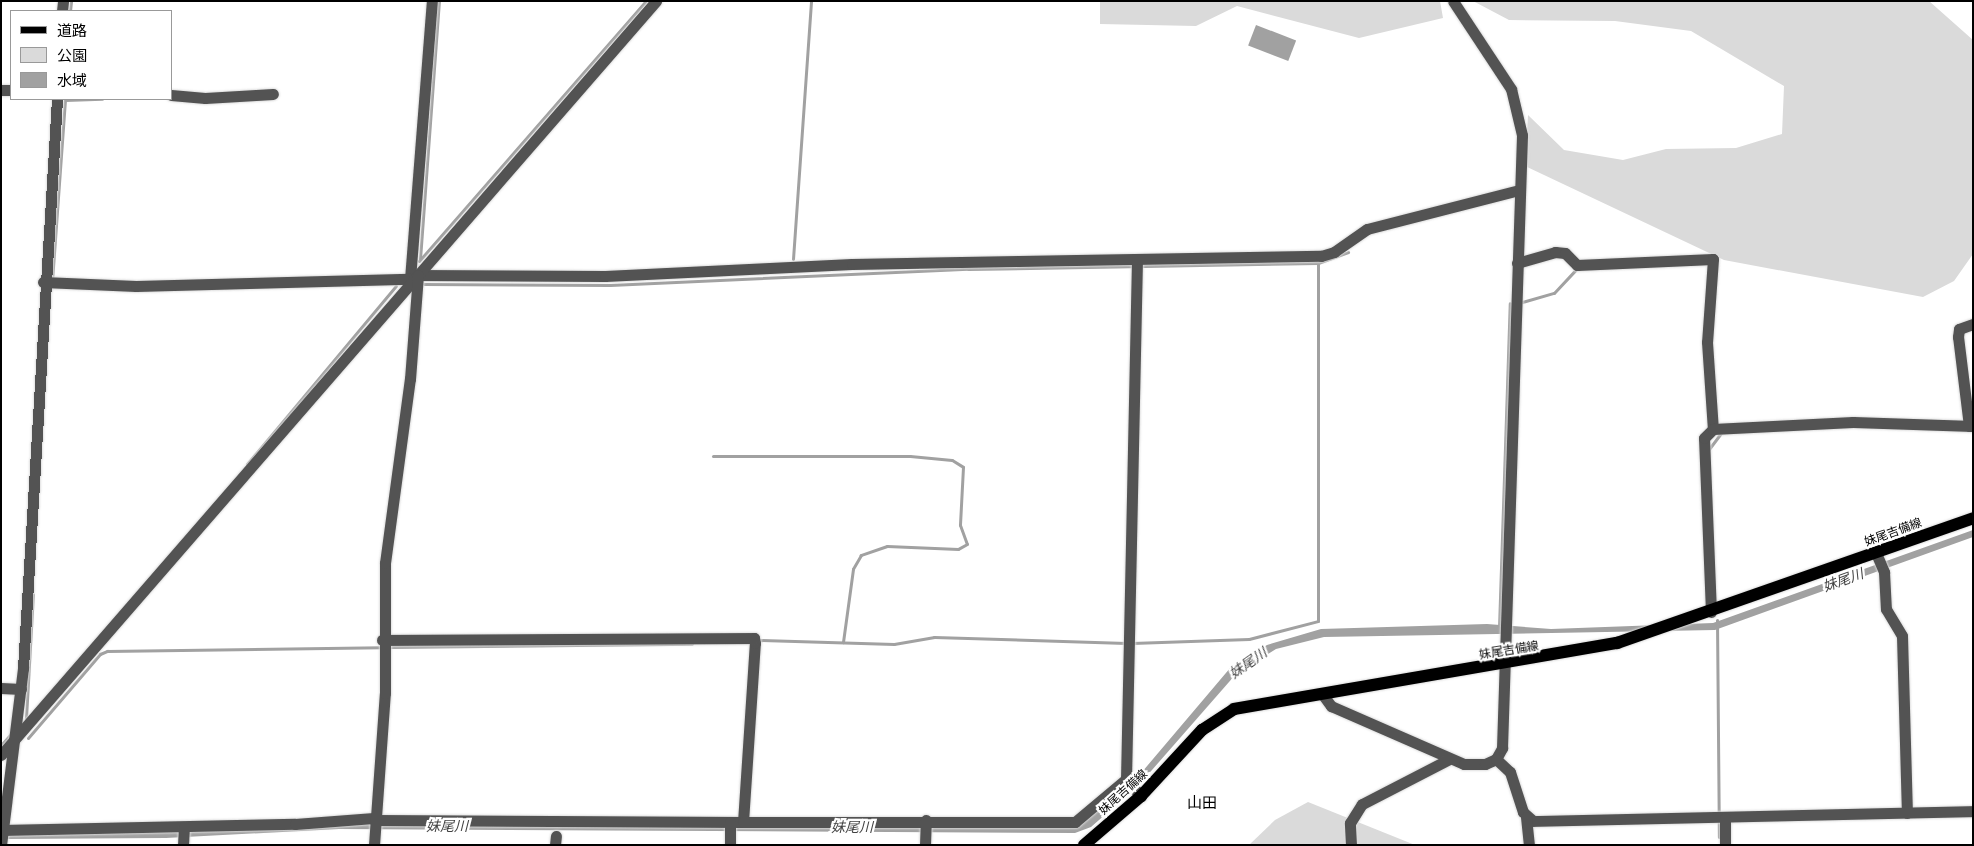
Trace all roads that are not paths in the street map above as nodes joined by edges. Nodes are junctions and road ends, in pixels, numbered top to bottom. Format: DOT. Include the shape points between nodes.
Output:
graph roads {
  1 [pos="432,1"];
  2 [pos="656,1"];
  3 [pos="1453,1"];
  4 [pos="273,94"];
  5 [pos="172,95"];
  6 [pos="57,100"];
  7 [pos="1519,190"];
  8 [pos="1517,263"];
  9 [pos="1137,264"];
  10 [pos="414,277"];
  11 [pos="49,282"];
  12 [pos="1973,324"];
  13 [pos="1971,426"];
  14 [pos="1714,428"];
  15 [pos="1973,518"];
  16 [pos="1880,562"];
  17 [pos="1711,612"];
  18 [pos="383,645"];
  19 [pos="1506,664"];
  20 [pos="1,688"];
  21 [pos="21,689"];
  22 [pos="1323,695"];
  23 [pos="17,732"];
  24 [pos="1,755"];
  25 [pos="1448,759"];
  26 [pos="1496,759"];
  27 [pos="1127,781"];
  28 [pos="1139,794"];
  29 [pos="1973,811"];
  30 [pos="1907,813"];
  31 [pos="1526,817"];
  32 [pos="1721,818"];
  33 [pos="744,822"];
  34 [pos="374,823"];
  35 [pos="926,825"];
  36 [pos="730,831"];
  37 [pos="2,834"];
  38 [pos="184,836"];
  39 [pos="1,845"];
  40 [pos="374,845"];
  41 [pos="925,845"];
  42 [pos="1084,845"];
  43 [pos="1351,845"];
  44 [pos="1529,845"];
  45 [pos="1726,845"];
  1 -- 10 [label="street"];
  2 -- 10 [label="street"];
  3 -- 7 [label="street" via="1511,88 1519,110"];
  4 -- 5 [label="street" via="205,98"];
  6 -- 11 [label="street"];
  7 -- 8 [label="street"];
  7 -- 9 [label="street" via="1367,229 1334,252 1321,256"];
  8 -- 14 [label="street" via="1556,252 1565,253 1577,265 1713,260 1707,342"];
  8 -- 19 [label="street"];
  9 -- 10 [label="street"];
  9 -- 27 [label="street"];
  10 -- 11 [label="street" via="136,286"];
  10 -- 18 [label="street" via="410,379 385,563"];
  10 -- 23 [label="street"];
  11 -- 21 [label="street"];
  12 -- 13 [label="street" via="1959,329 1958,337"];
  13 -- 14 [label="street" via="1853,422"];
  14 -- 17 [label="street" via="1704,438"];
  15 -- 16 [label="main road, 妹尾吉備線"];
  16 -- 17 [label="main road, 妹尾吉備線"];
  16 -- 30 [label="street" via="1886,609 1902,636"];
  17 -- 19 [label="main road, 妹尾吉備線" via="1617,644"];
  18 -- 33 [label="street" via="754,641"];
  18 -- 34 [label="street" via="385,693"];
  19 -- 22 [label="main road, 妹尾吉備線"];
  19 -- 26 [label="street" via="1502,748"];
  20 -- 21 [label="street"];
  21 -- 23 [label="street"];
  22 -- 25 [label="street" via="1331,706"];
  22 -- 28 [label="main road, 妹尾吉備線" via="1227,712 1197,735"];
  23 -- 24 [label="street"];
  23 -- 37 [label="street"];
  25 -- 26 [label="street" via="1474,765"];
  25 -- 43 [label="street" via="1362,804 1350,823"];
  26 -- 31 [label="street" via="1515,781"];
  27 -- 28 [label="street"];
  27 -- 35 [label="street" via="1075,822"];
  28 -- 42 [label="main road, 妹尾吉備線"];
  29 -- 30 [label="street"];
  30 -- 32 [label="street"];
  31 -- 32 [label="street"];
  31 -- 44 [label="street"];
  32 -- 45 [label="street"];
  33 -- 35 [label="street"];
  33 -- 36 [label="street"];
  34 -- 36 [label="street"];
  34 -- 38 [label="street"];
  34 -- 40 [label="street"];
  35 -- 41 [label="street"];
  37 -- 38 [label="street"];
  37 -- 39 [label="street"];
}
